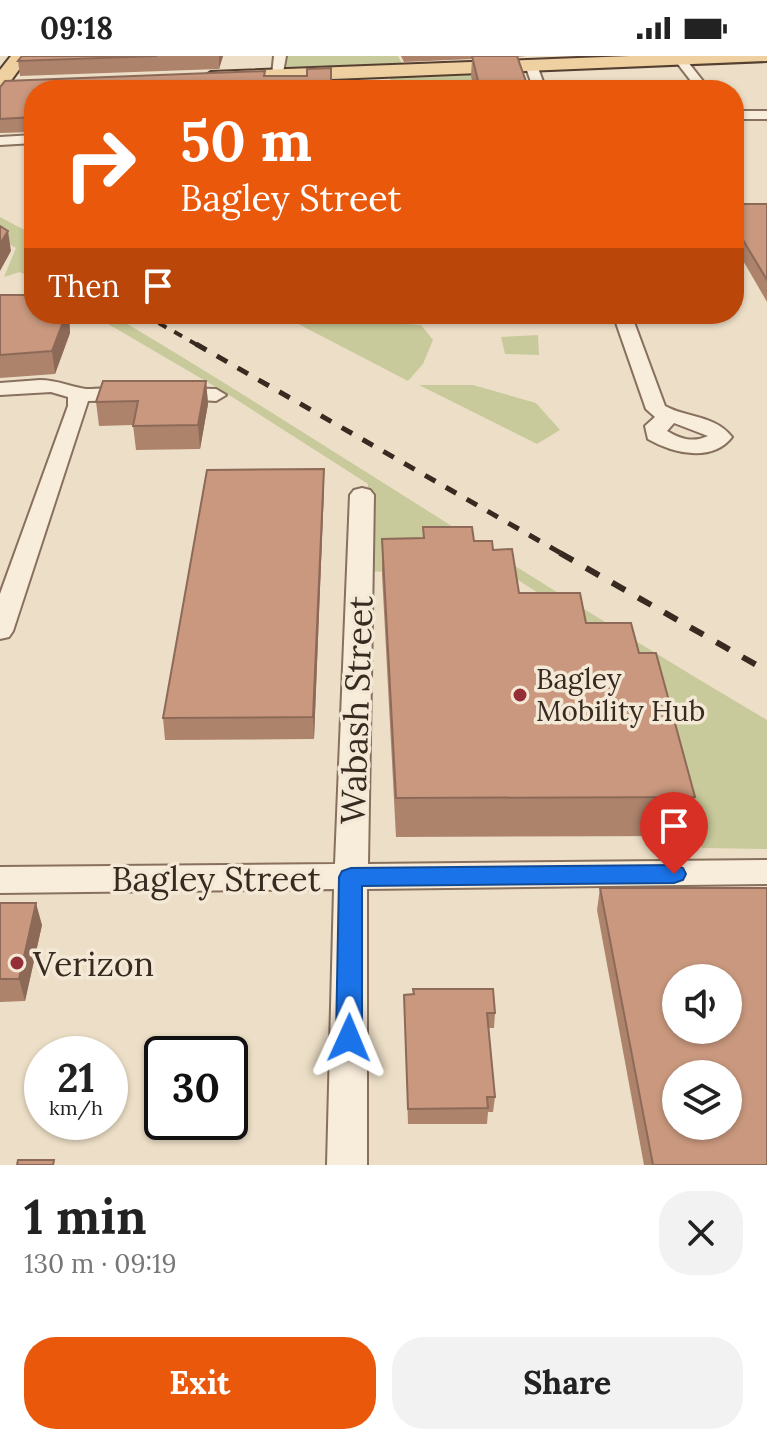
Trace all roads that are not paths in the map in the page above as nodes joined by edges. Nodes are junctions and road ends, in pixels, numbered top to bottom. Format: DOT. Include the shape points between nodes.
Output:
graph roads {
  1 [pos="745,56"];
  2 [pos="767,56"];
  3 [pos="680,59"];
  4 [pos="11,61"];
  5 [pos="531,65"];
  6 [pos="279,66"];
  7 [pos="186,79"];
  8 [pos="536,80"];
  9 [pos="696,80"];
  10 [pos="0,84"];
  11 [pos="24,85"];
  12 [pos="744,115"];
  13 [pos="767,115"];
  14 [pos="24,140"];
  15 [pos="0,141"];
  16 [pos="626,324"];
  17 [pos="0,389"];
  18 [pos="78,395"];
  19 [pos="216,395"];
  20 [pos="662,413"];
  21 [pos="362,495"];
  22 [pos="0,631"];
  23 [pos="767,872"];
  24 [pos="351,877"];
  25 [pos="0,880"];
  26 [pos="347,1165"];
  1 -- 2 [label="main road"];
  1 -- 3 [label="main road"];
  3 -- 5 [label="main road"];
  3 -- 9 [label="street"];
  4 -- 10 [label="main road"];
  5 -- 6 [label="main road"];
  5 -- 8 [label="street"];
  6 -- 7 [label="main road"];
  10 -- 11 [label="main road"];
  12 -- 13 [label="street"];
  14 -- 15 [label="street"];
  16 -- 20 [label="street"];
  17 -- 18 [label="street" via="56,387"];
  18 -- 19 [label="street"];
  18 -- 22 [label="street"];
  21 -- 24 [label="street, Wabash Street"];
  23 -- 24 [label="street, Bagley Street"];
  24 -- 25 [label="street, Bagley Street"];
  24 -- 26 [label="street, Wabash Street"];
}
